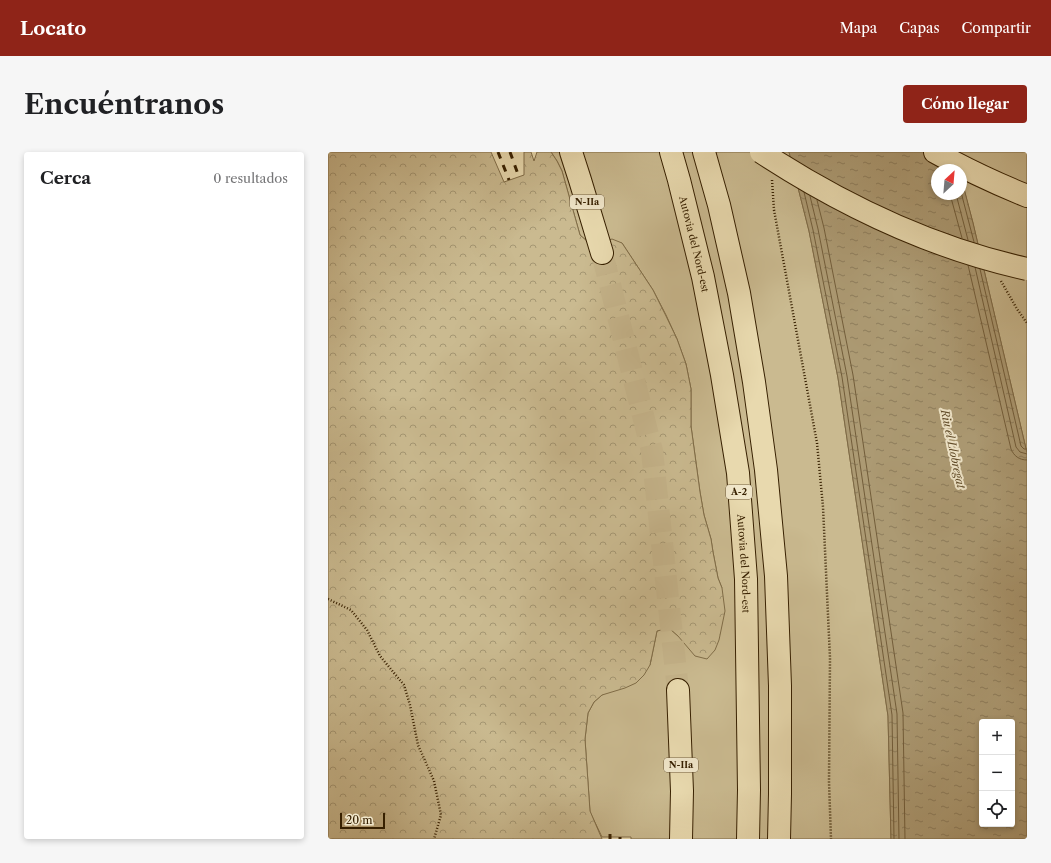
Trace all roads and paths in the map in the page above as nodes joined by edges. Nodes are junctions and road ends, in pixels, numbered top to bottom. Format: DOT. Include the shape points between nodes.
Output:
graph roads {
  1 [pos="571,152"];
  2 [pos="671,152"];
  3 [pos="704,152"];
  4 [pos="761,152"];
  5 [pos="935,152"];
  6 [pos="772,179"];
  7 [pos="1027,196"];
  8 [pos="602,253"];
  9 [pos="1027,269"];
  10 [pos="999,277"];
  11 [pos="1027,323"];
  12 [pos="328,599"];
  13 [pos="678,690"];
  14 [pos="434,839"];
  15 [pos="682,839"];
  16 [pos="748,839"];
  17 [pos="779,839"];
  18 [pos="831,839"];
  1 -- 8 [label="main road, N-IIa"];
  2 -- 16 [label="main road, Autovia del Nord-est / A-2" via="704,285 738,473 746,579"];
  3 -- 17 [label="main road, A-2" via="739,293 766,470 776,584 780,686"];
  4 -- 9 [label="main road, bridge" via="819,188 890,223 930,240"];
  5 -- 7 [label="main road"];
  6 -- 18 [label="path" via="774,210 817,443 823,507 830,658"];
  10 -- 11 [label="path"];
  12 -- 14 [label="path" via="351,610 367,630 380,656 404,685 418,745 434,781 441,815"];
  13 -- 15 [label="main road, N-IIa"];
}
